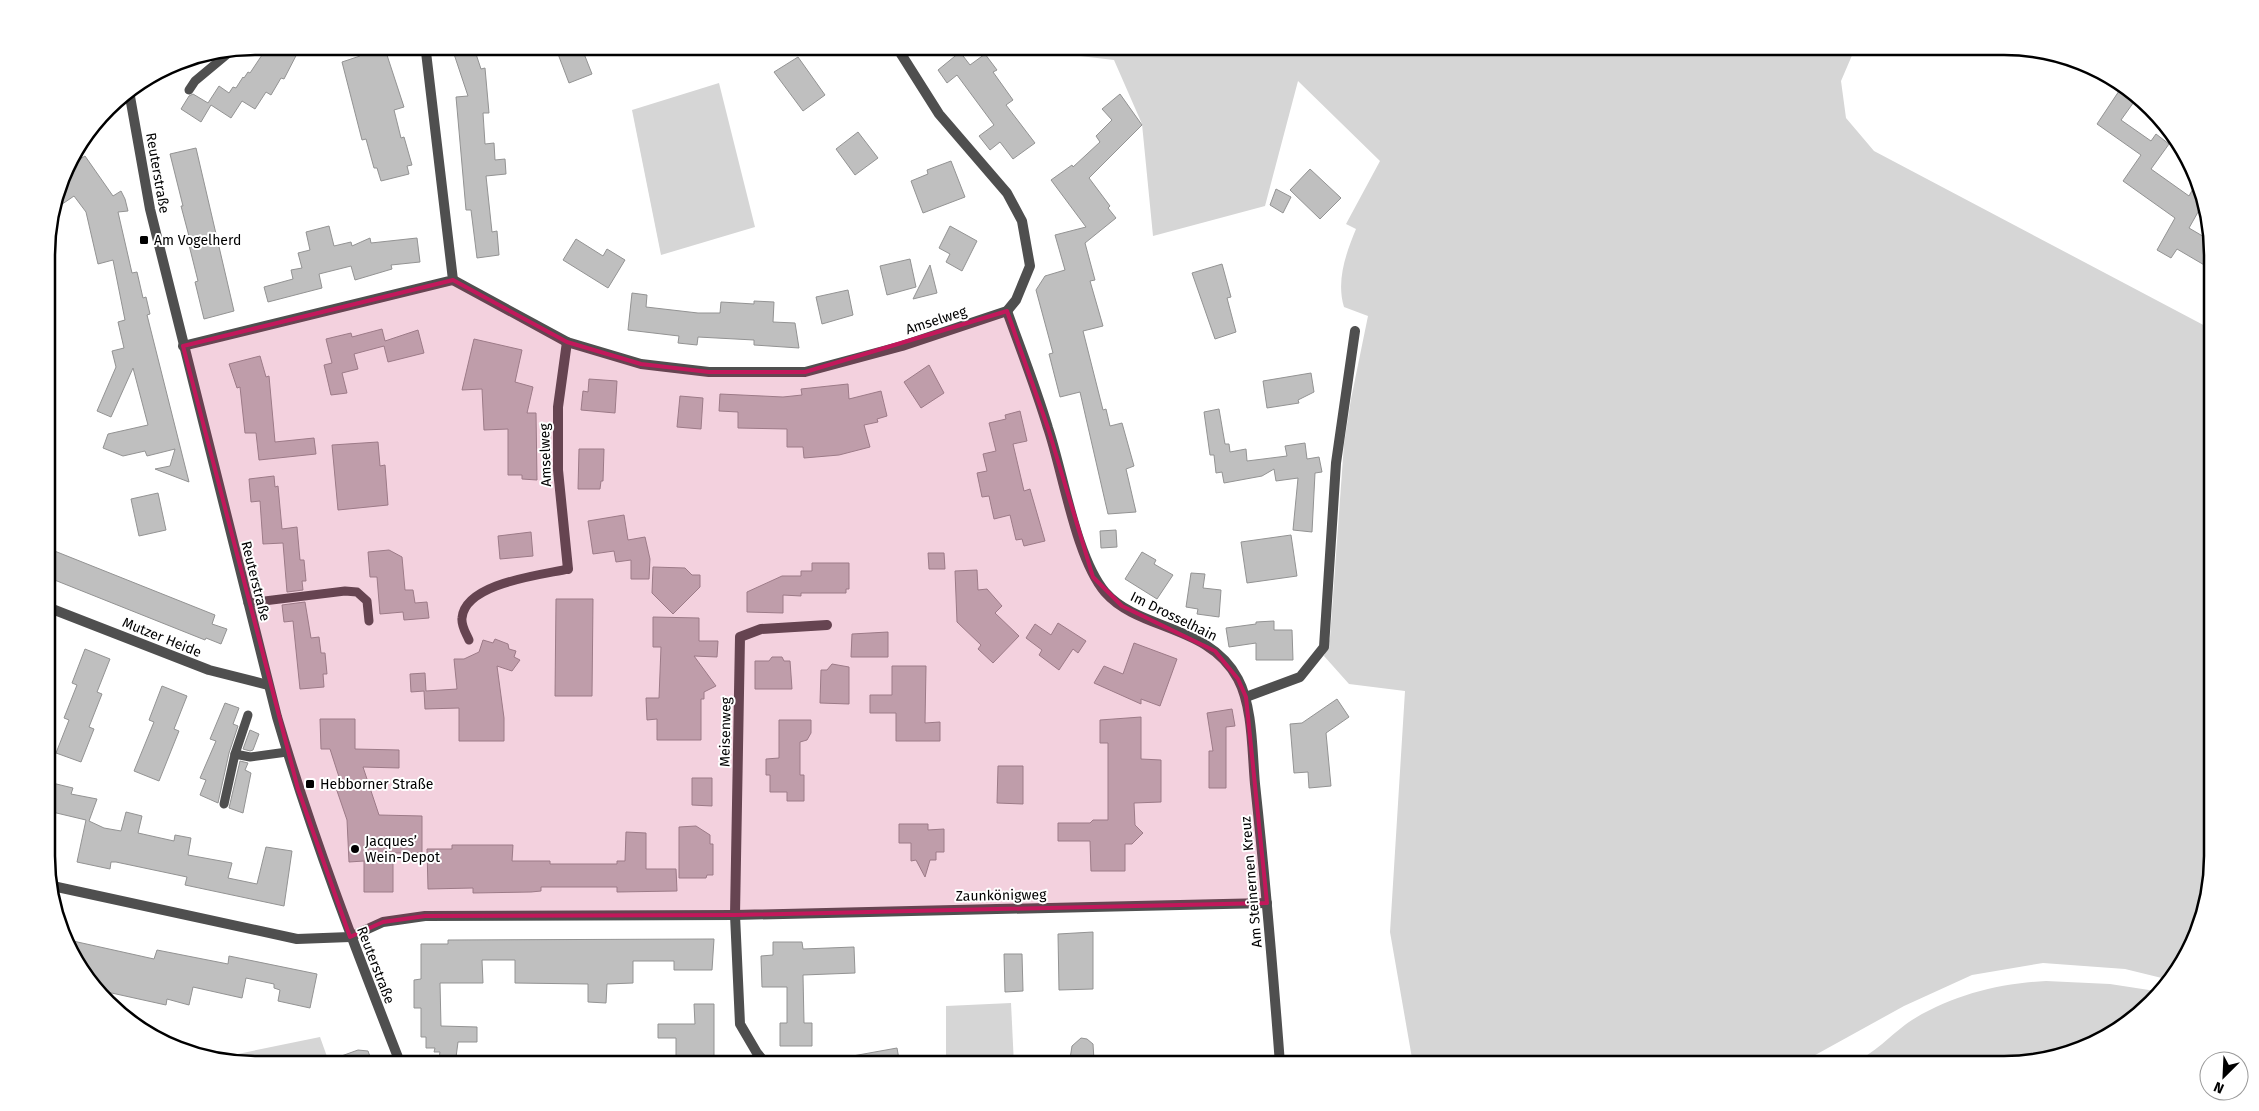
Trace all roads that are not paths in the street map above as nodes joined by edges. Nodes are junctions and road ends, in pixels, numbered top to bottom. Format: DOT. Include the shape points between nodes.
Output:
graph roads {
  1 [pos="426,55"];
  2 [pos="902,55"];
  3 [pos="223,58"];
  4 [pos="189,90"];
  5 [pos="130,98"];
  6 [pos="453,280"];
  7 [pos="1007,311"];
  8 [pos="1355,331"];
  9 [pos="567,342"];
  10 [pos="183,346"];
  11 [pos="568,569"];
  12 [pos="248,603"];
  13 [pos="55,610"];
  14 [pos="369,621"];
  15 [pos="827,624"];
  16 [pos="469,640"];
  17 [pos="268,685"];
  18 [pos="1246,697"];
  19 [pos="248,716"];
  20 [pos="287,752"];
  21 [pos="235,754"];
  22 [pos="224,804"];
  23 [pos="58,887"];
  24 [pos="1268,903"];
  25 [pos="735,915"];
  26 [pos="350,937"];
  27 [pos="397,1056"];
  28 [pos="759,1056"];
  29 [pos="1279,1056"];
  1 -- 6 [label="street"];
  2 -- 7 [label="street" via="939,114 1007,193 1022,221 1030,266 1016,300"];
  3 -- 4 [label="lane"];
  5 -- 10 [label="street, Reuterstraße" via="150,209"];
  6 -- 9 [label="street, Amselweg"];
  6 -- 10 [label="street"];
  7 -- 9 [label="street, Amselweg" via="902,346 805,372 709,372 651,365"];
  7 -- 18 [label="street, Im Drosselhain" via="1048,428 1093,577 1122,606 1197,639 1215,651 1230,666"];
  8 -- 18 [label="street" via="1336,463 1324,648 1300,677"];
  9 -- 11 [label="street, Amselweg" via="558,407 558,461"];
  10 -- 12 [label="street, Reuterstraße"];
  11 -- 16 [label="lane" via="478,594 465,608 462,618"];
  12 -- 14 [label="lane" via="356,592 367,601"];
  12 -- 17 [label="street, Reuterstraße"];
  13 -- 17 [label="street, Mutzer Heide" via="209,670"];
  15 -- 25 [label="street, Meisenweg" via="761,629 740,637"];
  17 -- 20 [label="street, Reuterstraße"];
  18 -- 24 [label="street, Am Steinernen Kreuz"];
  19 -- 21 [label="lane"];
  20 -- 21 [label="lane" via="250,757"];
  20 -- 26 [label="street, Reuterstraße"];
  21 -- 22 [label="lane"];
  23 -- 26 [label="street" via="297,940"];
  24 -- 25 [label="street, Zaunkönigweg"];
  24 -- 29 [label="street, Am Steinernen Kreuz"];
  25 -- 26 [label="street" via="425,916 383,922"];
  25 -- 28 [label="street" via="740,1024"];
  26 -- 27 [label="street, Reuterstraße"];
}
